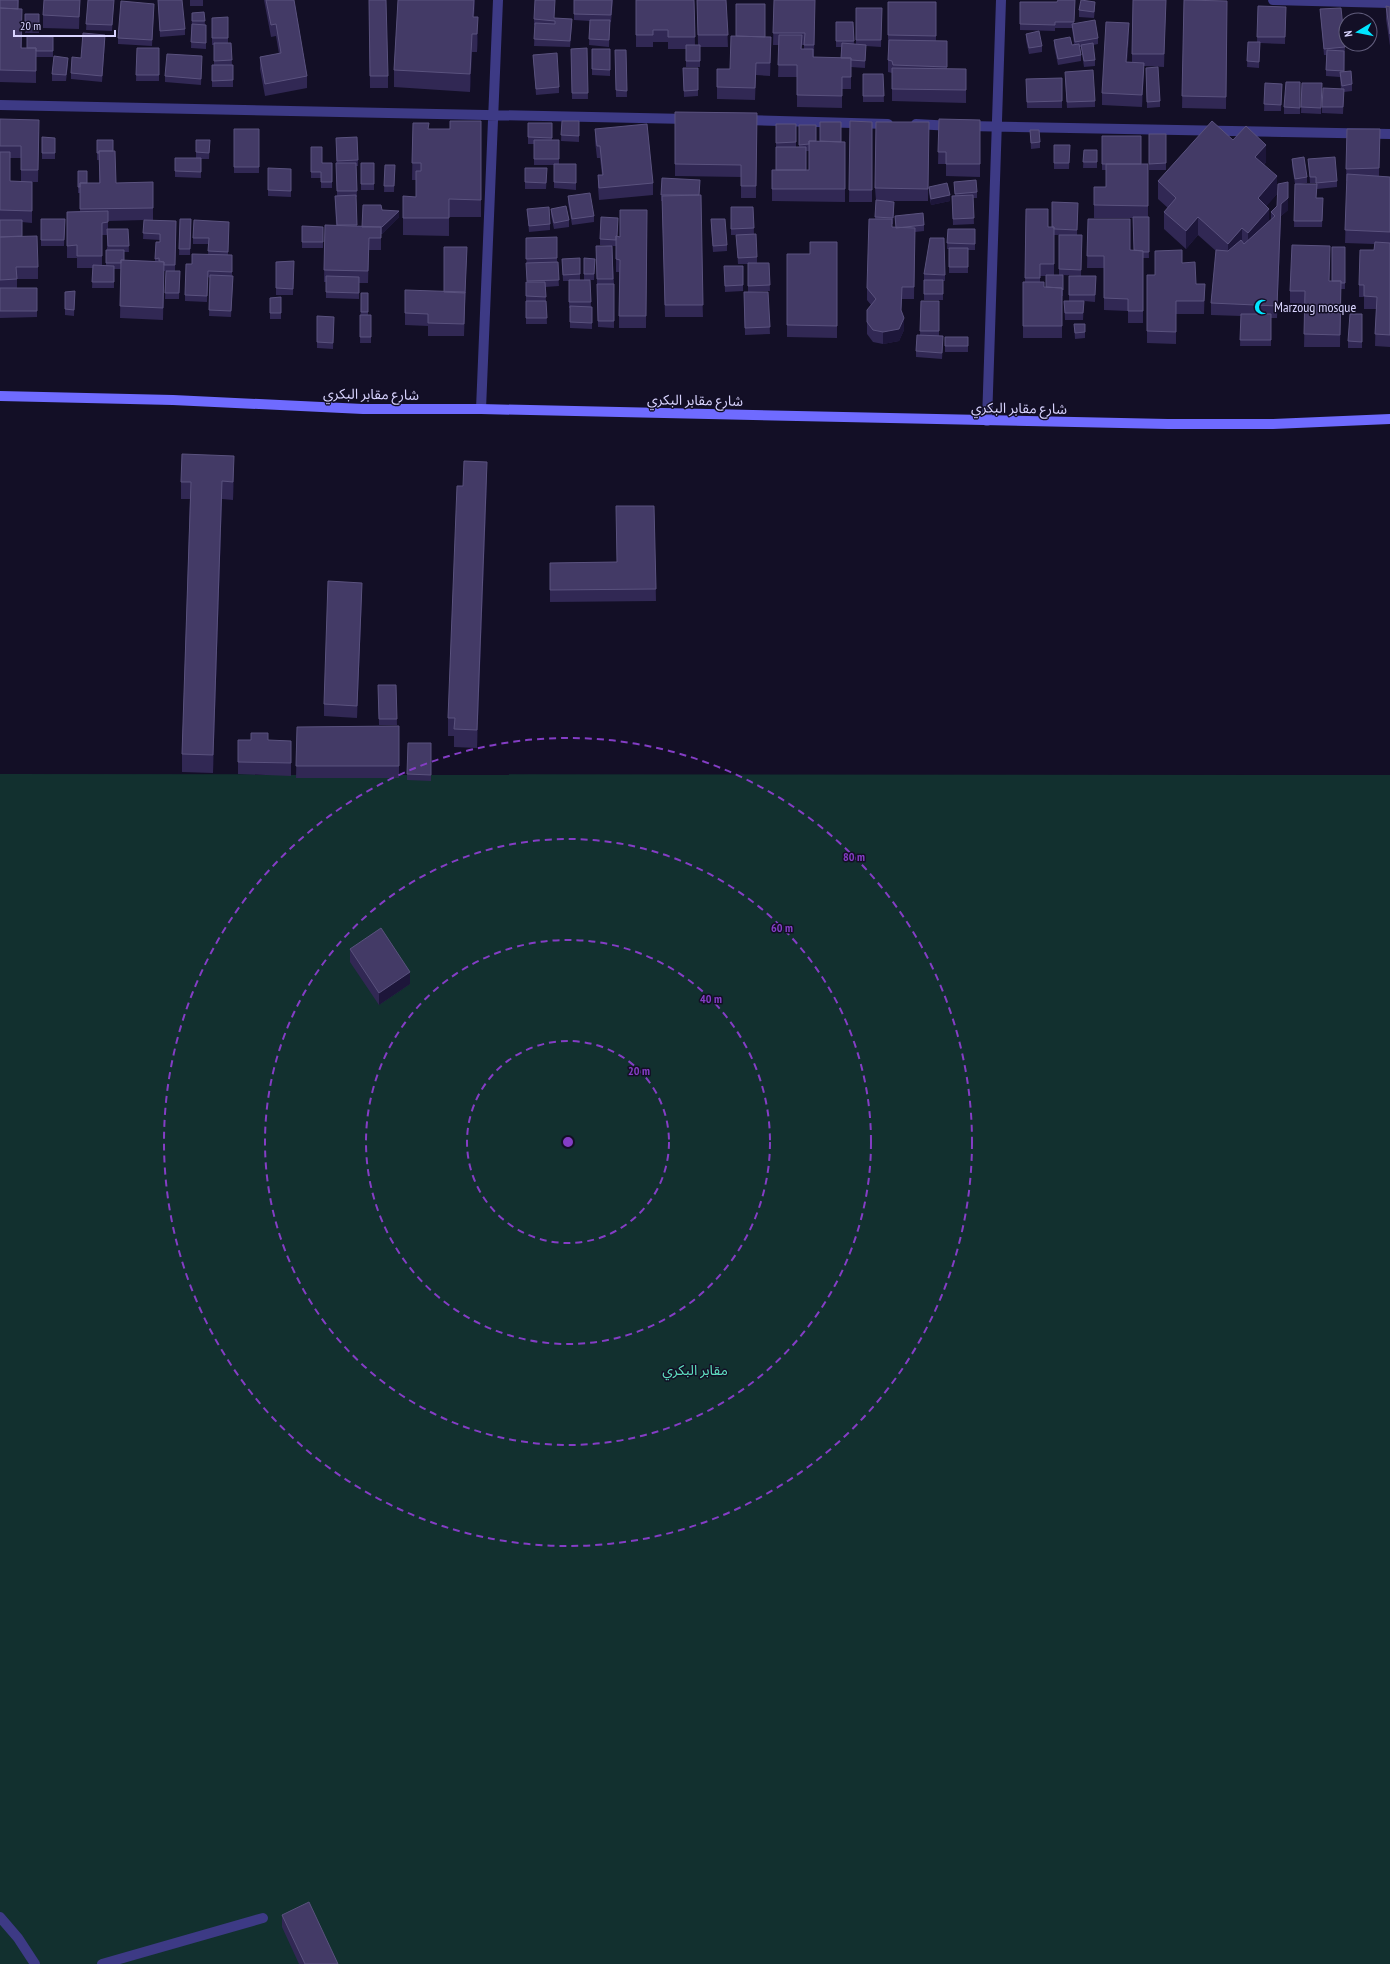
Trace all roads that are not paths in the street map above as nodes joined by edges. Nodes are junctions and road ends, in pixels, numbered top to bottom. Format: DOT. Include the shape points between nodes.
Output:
graph roads {
  1 [pos="498,0"];
  2 [pos="1001,0"];
  3 [pos="1273,0"];
  4 [pos="1390,3"];
  5 [pos="0,105"];
  6 [pos="495,115"];
  7 [pos="697,119"];
  8 [pos="736,120"];
  9 [pos="997,127"];
  10 [pos="1390,134"];
  11 [pos="0,396"];
  12 [pos="482,409"];
  13 [pos="1390,420"];
  14 [pos="987,421"];
  15 [pos="0,1917"];
  16 [pos="263,1918"];
  17 [pos="36,1964"];
  18 [pos="102,1964"];
  1 -- 6 [label="street"];
  2 -- 9 [label="street"];
  3 -- 4 [label="street"];
  5 -- 6 [label="street"];
  6 -- 7 [label="street"];
  6 -- 12 [label="street"];
  8 -- 9 [label="street"];
  9 -- 10 [label="street"];
  9 -- 14 [label="street"];
  11 -- 12 [label="street, شارع مقابر البكري" via="173,400 363,409"];
  12 -- 14 [label="street, شارع مقابر البكري"];
  13 -- 14 [label="street, شارع مقابر البكري" via="1273,424"];
  15 -- 17 [label="street"];
  16 -- 18 [label="street"];
}
